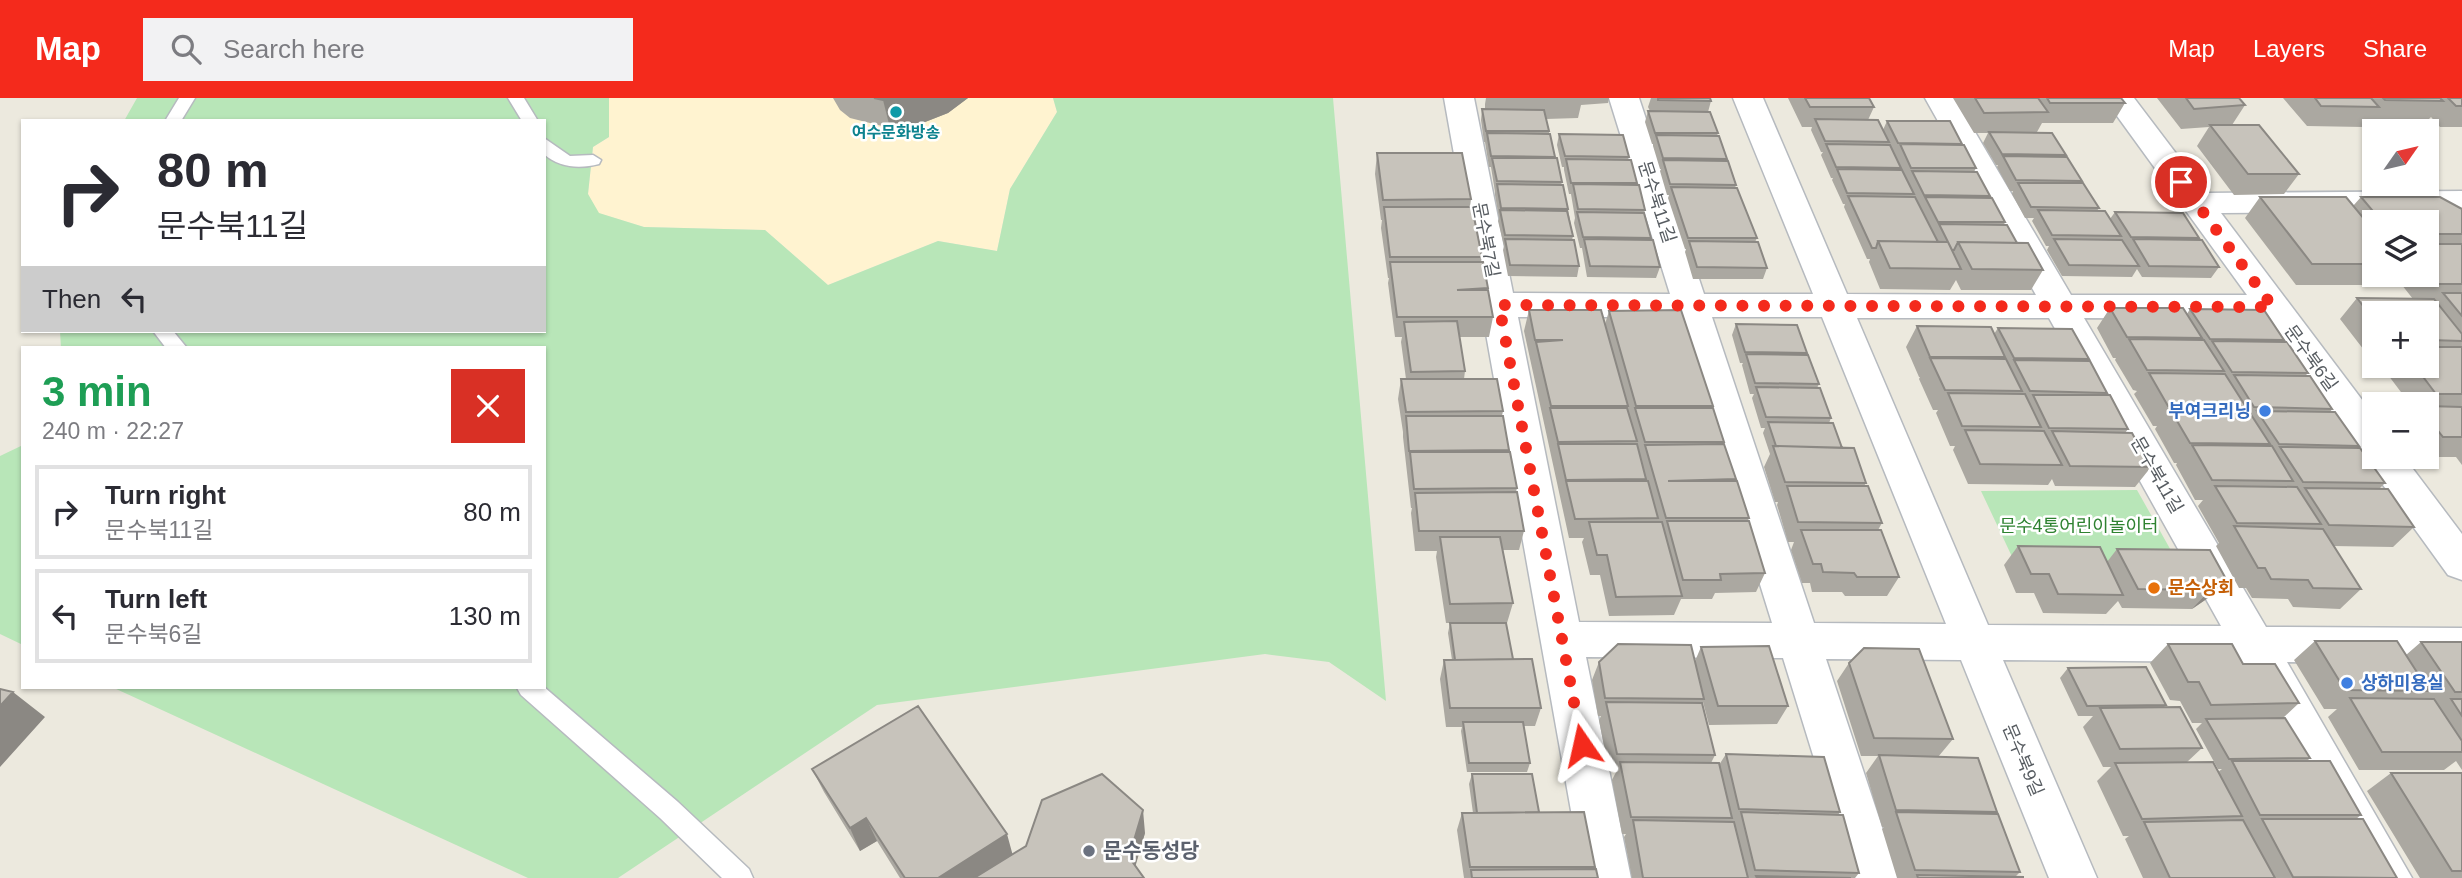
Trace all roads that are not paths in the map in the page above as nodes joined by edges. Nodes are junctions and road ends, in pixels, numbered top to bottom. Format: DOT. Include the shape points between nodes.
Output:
graph roads {
  1 [pos="187,98"];
  2 [pos="516,98"];
  3 [pos="1459,98"];
  4 [pos="1624,98"];
  5 [pos="1748,98"];
  6 [pos="1940,98"];
  7 [pos="2119,98"];
  8 [pos="174,119"];
  9 [pos="529,119"];
  10 [pos="546,146"];
  11 [pos="593,160"];
  12 [pos="2197,203"];
  13 [pos="2449,210"];
  14 [pos="1499,305"];
  15 [pos="1691,306"];
  16 [pos="1835,306"];
  17 [pos="2060,307"];
  18 [pos="2273,307"];
  19 [pos="2362,427"];
  20 [pos="2392,469"];
  21 [pos="2462,564"];
  22 [pos="1562,639"];
  23 [pos="1799,640"];
  24 [pos="1974,642"];
  25 [pos="2253,643"];
  26 [pos="2462,646"];
  27 [pos="530,689"];
  28 [pos="740,878"];
  29 [pos="1607,878"];
  30 [pos="1875,878"];
  31 [pos="2073,878"];
  32 [pos="2388,878"];
  1 -- 8 [label="lane"];
  2 -- 9 [label="lane"];
  3 -- 14 [label="street, 문수북7길"];
  4 -- 15 [label="street, 문수북11길"];
  5 -- 16 [label="street"];
  6 -- 17 [label="street, 문수북11길"];
  7 -- 12 [label="street, 문수북6길"];
  10 -- 11 [label="lane" via="562,160"];
  12 -- 13 [label="street"];
  12 -- 18 [label="street, 문수북6길"];
  14 -- 15 [label="street"];
  14 -- 22 [label="street, 문수북7길"];
  15 -- 16 [label="street"];
  15 -- 23 [label="street, 문수북11길"];
  16 -- 17 [label="street"];
  16 -- 24 [label="street"];
  17 -- 18 [label="street"];
  17 -- 25 [label="street, 문수북11길"];
  18 -- 19 [label="street, 문수북6길"];
  20 -- 21 [label="street"];
  22 -- 23 [label="street"];
  22 -- 29 [label="street, 문수북7길"];
  23 -- 24 [label="street"];
  23 -- 30 [label="street"];
  24 -- 25 [label="street"];
  24 -- 31 [label="street, 문수북9길"];
  25 -- 26 [label="street"];
  25 -- 32 [label="street"];
  27 -- 28 [label="lane"];
}
